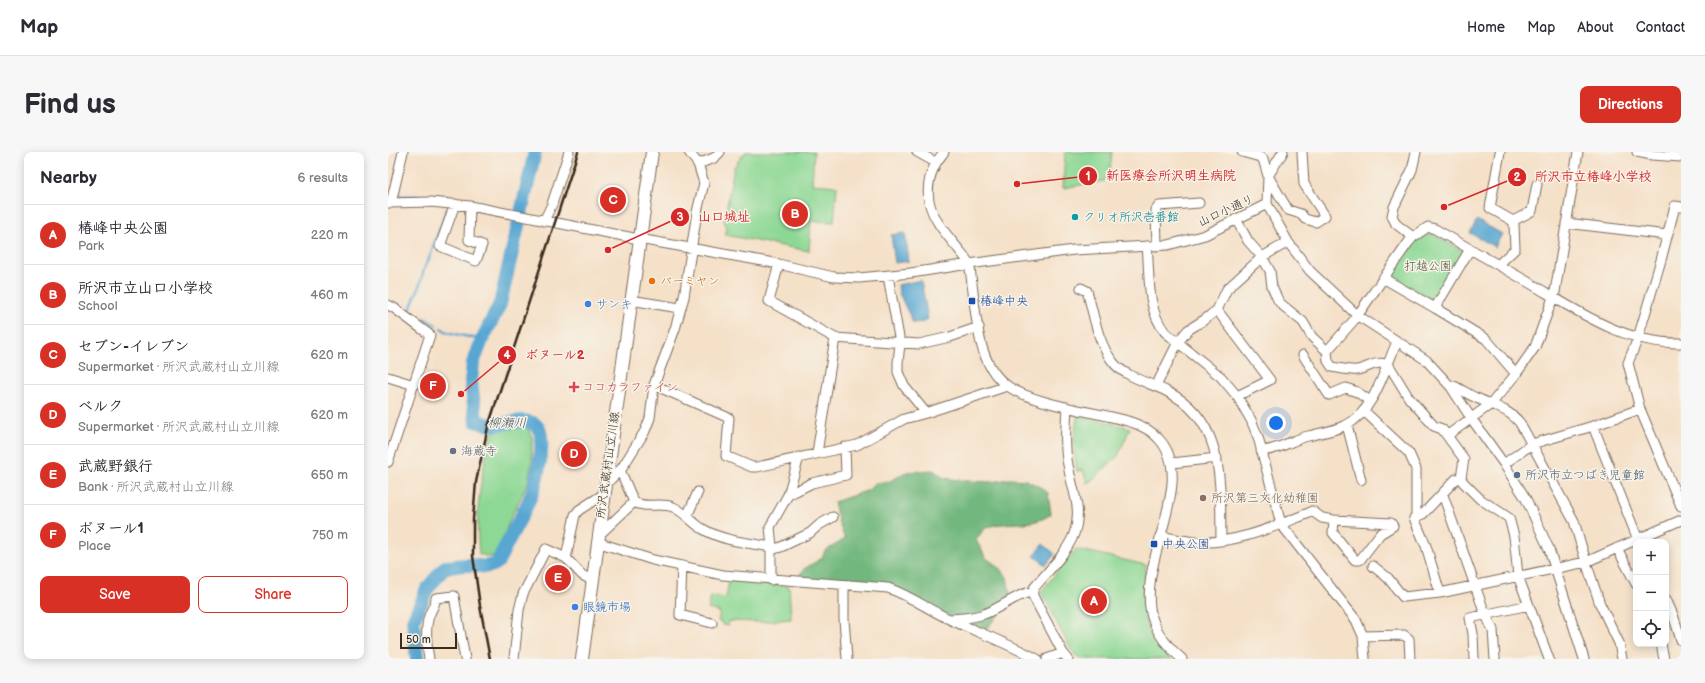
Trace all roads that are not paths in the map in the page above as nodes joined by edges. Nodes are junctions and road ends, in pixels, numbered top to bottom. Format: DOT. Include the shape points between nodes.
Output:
graph roads {
  1 [pos="402,152"];
  2 [pos="569,152"];
  3 [pos="652,152"];
  4 [pos="689,152"];
  5 [pos="720,152"];
  6 [pos="917,152"];
  7 [pos="944,152"];
  8 [pos="1242,152"];
  9 [pos="1283,152"];
  10 [pos="1302,152"];
  11 [pos="1416,152"];
  12 [pos="1500,152"];
  13 [pos="1578,152"];
  14 [pos="1636,152"];
  15 [pos="1681,157"];
  16 [pos="935,162"];
  17 [pos="698,164"];
  18 [pos="1268,176"];
  19 [pos="1538,184"];
  20 [pos="390,203"];
  21 [pos="1199,203"];
  22 [pos="455,204"];
  23 [pos="1267,204"];
  24 [pos="470,206"];
  25 [pos="1681,207"];
  26 [pos="1236,220"];
  27 [pos="544,221"];
  28 [pos="1513,221"];
  29 [pos="1566,223"];
  30 [pos="1667,235"];
  31 [pos="1413,237"];
  32 [pos="639,239"];
  33 [pos="1288,242"];
  34 [pos="1147,246"];
  35 [pos="1157,246"];
  36 [pos="692,249"];
  37 [pos="1470,249"];
  38 [pos="1262,257"];
  39 [pos="779,264"];
  40 [pos="969,264"];
  41 [pos="1498,265"];
  42 [pos="888,276"];
  43 [pos="1383,278"];
  44 [pos="1081,288"];
  45 [pos="1553,297"];
  46 [pos="630,300"];
  47 [pos="388,305"];
  48 [pos="680,308"];
  49 [pos="1436,308"];
  50 [pos="1217,310"];
  51 [pos="1357,315"];
  52 [pos="979,327"];
  53 [pos="835,338"];
  54 [pos="1638,338"];
  55 [pos="900,342"];
  56 [pos="1178,342"];
  57 [pos="1397,342"];
  58 [pos="1681,343"];
  59 [pos="1327,351"];
  60 [pos="1303,355"];
  61 [pos="1387,364"];
  62 [pos="1516,374"];
  63 [pos="388,377"];
  64 [pos="414,385"];
  65 [pos="654,385"];
  66 [pos="1007,386"];
  67 [pos="1156,386"];
  68 [pos="1451,387"];
  69 [pos="1237,396"];
  70 [pos="1370,402"];
  71 [pos="1491,404"];
  72 [pos="1068,407"];
  73 [pos="1640,409"];
  74 [pos="1364,411"];
  75 [pos="926,413"];
  76 [pos="1471,418"];
  77 [pos="1347,425"];
  78 [pos="1593,426"];
  79 [pos="1448,435"];
  80 [pos="1532,444"];
  81 [pos="845,447"];
  82 [pos="1261,451"];
  83 [pos="817,453"];
  84 [pos="799,457"];
  85 [pos="1218,458"];
  86 [pos="388,462"];
  87 [pos="1172,463"];
  88 [pos="1504,464"];
  89 [pos="620,470"];
  90 [pos="1461,478"];
  91 [pos="1361,480"];
  92 [pos="605,489"];
  93 [pos="698,492"];
  94 [pos="788,495"];
  95 [pos="1443,495"];
  96 [pos="634,502"];
  97 [pos="1681,506"];
  98 [pos="687,516"];
  99 [pos="833,517"];
  100 [pos="1416,517"];
  101 [pos="1334,520"];
  102 [pos="1681,520"];
  103 [pos="1281,524"];
  104 [pos="1160,536"];
  105 [pos="598,539"];
  106 [pos="1639,539"];
  107 [pos="1641,539"];
  108 [pos="1221,541"];
  109 [pos="1633,542"];
  110 [pos="772,548"];
  111 [pos="1617,548"];
  112 [pos="566,558"];
  113 [pos="1586,562"];
  114 [pos="682,566"];
  115 [pos="1373,566"];
  116 [pos="1556,569"];
  117 [pos="1518,576"];
  118 [pos="1633,578"];
  119 [pos="592,580"];
  120 [pos="771,580"];
  121 [pos="844,585"];
  122 [pos="1476,586"];
  123 [pos="1033,592"];
  124 [pos="1440,593"];
  125 [pos="1529,605"];
  126 [pos="1669,606"];
  127 [pos="1485,615"];
  128 [pos="950,619"];
  129 [pos="712,622"];
  130 [pos="1363,636"];
  131 [pos="1681,640"];
  132 [pos="1661,647"];
  133 [pos="1065,656"];
  134 [pos="429,659"];
  135 [pos="465,659"];
  136 [pos="514,659"];
  137 [pos="582,659"];
  138 [pos="847,659"];
  139 [pos="1037,659"];
  140 [pos="1047,659"];
  141 [pos="1182,659"];
  142 [pos="1365,659"];
  143 [pos="1410,659"];
  144 [pos="1474,659"];
  145 [pos="1495,659"];
  146 [pos="1549,659"];
  147 [pos="1584,659"];
  148 [pos="1622,659"];
  149 [pos="1664,659"];
  1 -- 20 [label="street"];
  2 -- 27 [label="street"];
  3 -- 32 [label="main road, 所沢武蔵村山立川線"];
  4 -- 17 [label="street"];
  5 -- 17 [label="street" via="714,158"];
  6 -- 16 [label="street"];
  7 -- 16 [label="street"];
  8 -- 18 [label="street" via="1260,157"];
  9 -- 18 [label="street"];
  10 -- 18 [label="street" via="1304,184 1324,216 1316,222 1288,210"];
  11 -- 31 [label="street" via="1412,170 1392,216 1396,224"];
  12 -- 28 [label="street" via="1490,208"];
  13 -- 29 [label="street"];
  14 -- 15 [label="street"];
  16 -- 40 [label="street" via="929,183 931,209"];
  17 -- 36 [label="street" via="704,183"];
  18 -- 23 [label="street"];
  19 -- 28 [label="street" via="1532,211"];
  20 -- 22 [label="street, 山口小通り"];
  21 -- 35 [label="street" via="1159,206 1156,210"];
  22 -- 24 [label="street, 山口小通り"];
  22 -- 24 [label="street" via="440,246 476,261 482,245 470,240"];
  23 -- 26 [label="street, 山口小通り"];
  23 -- 33 [label="street"];
  24 -- 27 [label="street, 山口小通り"];
  25 -- 30 [label="street" via="1675,206"];
  26 -- 35 [label="street, 山口小通り" via="1199,237"];
  26 -- 38 [label="street"];
  27 -- 32 [label="street, 山口小通り"];
  28 -- 41 [label="street" via="1515,249"];
  29 -- 30 [label="street"];
  29 -- 45 [label="street"];
  30 -- 54 [label="street"];
  31 -- 37 [label="street" via="1428,227"];
  31 -- 43 [label="street"];
  32 -- 36 [label="street, 山口小通り"];
  32 -- 46 [label="main road, 所沢武蔵村山立川線"];
  33 -- 38 [label="street"];
  33 -- 51 [label="street" via="1310,271"];
  34 -- 35 [label="street, 山口小通り"];
  34 -- 40 [label="street, 山口小通り" via="1074,250"];
  34 -- 56 [label="street" via="1155,317 1165,332"];
  36 -- 39 [label="street, 山口小通り"];
  36 -- 48 [label="street"];
  37 -- 41 [label="street"];
  37 -- 49 [label="street"];
  38 -- 50 [label="street" via="1227,289"];
  38 -- 59 [label="street" via="1270,271 1272,287 1281,304 1303,322 1312,337"];
  39 -- 42 [label="street, 山口小通り" via="834,277"];
  39 -- 53 [label="street" via="769,301"];
  40 -- 42 [label="street, 山口小通り"];
  40 -- 52 [label="street"];
  41 -- 45 [label="street"];
  42 -- 55 [label="street"];
  43 -- 49 [label="street"];
  43 -- 51 [label="street"];
  44 -- 67 [label="street" via="1087,290 1100,337 1113,362 1132,376"];
  45 -- 54 [label="street" via="1606,327"];
  45 -- 62 [label="street" via="1534,346"];
  46 -- 48 [label="street"];
  46 -- 92 [label="main road, 所沢武蔵村山立川線"];
  47 -- 64 [label="street" via="430,335"];
  48 -- 65 [label="street" via="676,329"];
  49 -- 62 [label="street" via="1486,339"];
  50 -- 56 [label="street" via="1188,330"];
  50 -- 69 [label="street" via="1270,380"];
  51 -- 57 [label="street"];
  51 -- 59 [label="street"];
  52 -- 55 [label="street" via="932,342"];
  52 -- 66 [label="street" via="985,357 990,367"];
  53 -- 55 [label="street"];
  53 -- 83 [label="street"];
  54 -- 58 [label="street"];
  54 -- 73 [label="street" via="1628,363"];
  55 -- 75 [label="street" via="898,363 901,379"];
  56 -- 67 [label="street"];
  56 -- 69 [label="street" via="1221,377"];
  57 -- 61 [label="street"];
  57 -- 68 [label="street" via="1426,360"];
  59 -- 61 [label="street" via="1328,361 1332,367 1357,370 1375,363"];
  60 -- 70 [label="street" via="1329,395 1346,388 1357,392"];
  61 -- 70 [label="street"];
  61 -- 79 [label="street" via="1409,398 1434,426"];
  62 -- 71 [label="street"];
  63 -- 64 [label="street"];
  64 -- 86 [label="street"];
  65 -- 84 [label="street" via="729,418 726,456 752,467"];
  65 -- 89 [label="street" via="650,418 645,431"];
  66 -- 72 [label="street" via="1024,394"];
  66 -- 75 [label="street"];
  67 -- 85 [label="street" via="1181,399 1191,408 1207,430"];
  68 -- 71 [label="street" via="1454,386"];
  68 -- 76 [label="street"];
  69 -- 82 [label="street" via="1251,420"];
  70 -- 74 [label="street"];
  71 -- 76 [label="street"];
  71 -- 80 [label="street" via="1513,415"];
  72 -- 87 [label="street" via="1126,421 1149,430 1163,443"];
  72 -- 123 [label="street" via="1066,445 1078,516 1068,545"];
  73 -- 78 [label="street"];
  73 -- 97 [label="street"];
  74 -- 77 [label="street"];
  74 -- 100 [label="street" via="1409,453 1416,469"];
  75 -- 81 [label="street" via="904,419 857,444"];
  76 -- 79 [label="street"];
  76 -- 88 [label="street"];
  77 -- 82 [label="street" via="1308,436 1279,449"];
  77 -- 91 [label="street"];
  78 -- 80 [label="street"];
  78 -- 106 [label="street"];
  79 -- 90 [label="street" via="1464,460"];
  80 -- 88 [label="street"];
  80 -- 113 [label="street" via="1574,521"];
  81 -- 83 [label="street"];
  81 -- 94 [label="street" via="846,475 812,482"];
  82 -- 103 [label="street"];
  83 -- 84 [label="street"];
  84 -- 94 [label="street"];
  85 -- 87 [label="street"];
  85 -- 108 [label="street"];
  87 -- 104 [label="street" via="1173,481"];
  88 -- 116 [label="street" via="1526,499"];
  89 -- 92 [label="street"];
  89 -- 96 [label="street"];
  90 -- 95 [label="street"];
  90 -- 117 [label="street" via="1468,489 1480,499 1509,518 1514,536"];
  92 -- 105 [label="main road, 所沢武蔵村山立川線"];
  92 -- 112 [label="street" via="575,515"];
  93 -- 98 [label="street"];
  94 -- 110 [label="street" via="770,527"];
  95 -- 100 [label="street" via="1423,514"];
  95 -- 122 [label="street"];
  96 -- 98 [label="street" via="664,504"];
  96 -- 105 [label="street"];
  98 -- 110 [label="street" via="702,529 717,536"];
  99 -- 110 [label="street" via="810,533 781,547"];
  100 -- 124 [label="street" via="1414,518 1426,546"];
  101 -- 101 [label="street" via="1391,523 1393,526 1380,534 1360,560 1355,560 1334,533"];
  101 -- 103 [label="street" via="1322,518 1312,510"];
  102 -- 107 [label="street"];
  103 -- 108 [label="street" via="1248,536"];
  103 -- 130 [label="street" via="1356,620"];
  104 -- 108 [label="street" via="1196,542"];
  104 -- 141 [label="street" via="1150,582 1150,607 1158,633"];
  105 -- 114 [label="street" via="653,560"];
  105 -- 119 [label="main road, 所沢武蔵村山立川線"];
  109 -- 111 [label="street"];
  110 -- 120 [label="street"];
  111 -- 113 [label="street"];
  111 -- 118 [label="street"];
  112 -- 119 [label="street" via="582,575"];
  112 -- 136 [label="street" via="546,549 526,588 519,610"];
  113 -- 116 [label="street"];
  113 -- 148 [label="street" via="1600,604 1619,644"];
  114 -- 120 [label="street"];
  114 -- 129 [label="street" via="680,615"];
  115 -- 124 [label="street" via="1388,578 1403,597"];
  116 -- 117 [label="street"];
  116 -- 147 [label="street"];
  117 -- 122 [label="street"];
  117 -- 125 [label="street"];
  119 -- 137 [label="main road, 所沢武蔵村山立川線"];
  120 -- 121 [label="street"];
  121 -- 128 [label="street" via="875,586 900,592"];
  121 -- 138 [label="street"];
  122 -- 124 [label="street"];
  122 -- 127 [label="street"];
  123 -- 128 [label="street" via="1026,593 983,615"];
  123 -- 133 [label="street" via="1032,596"];
  125 -- 127 [label="street"];
  125 -- 146 [label="street"];
  126 -- 131 [label="street"];
  127 -- 144 [label="street" via="1470,618"];
  127 -- 145 [label="street" via="1493,630"];
  128 -- 139 [label="street" via="994,637"];
  130 -- 142 [label="street"];
  130 -- 143 [label="street" via="1404,635 1409,639"];
  132 -- 149 [label="street"];
  133 -- 140 [label="street"];
  134 -- 135 [label="street" via="429,616 436,598 454,596"];
}
